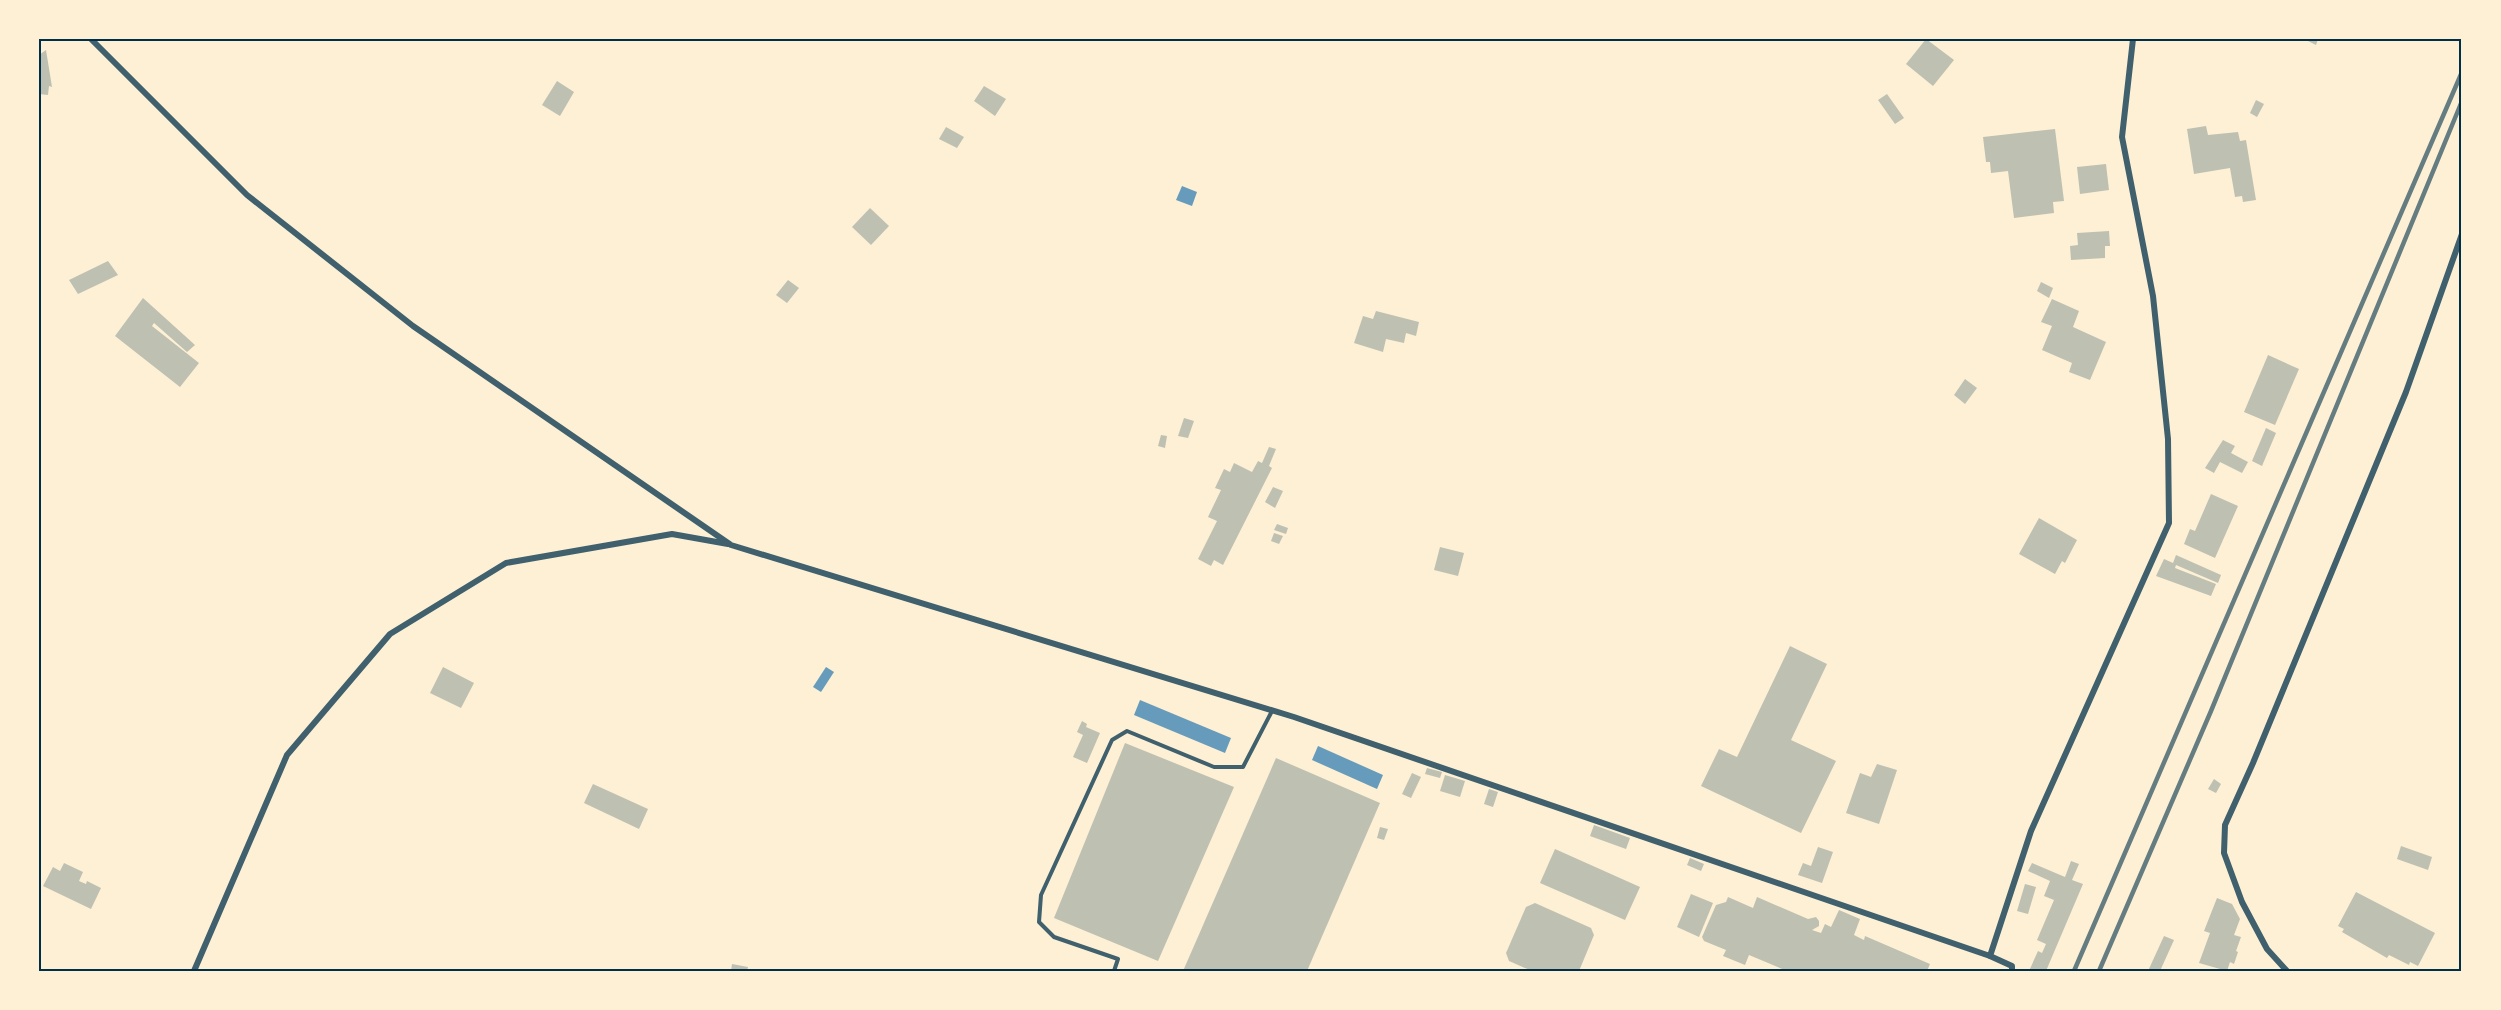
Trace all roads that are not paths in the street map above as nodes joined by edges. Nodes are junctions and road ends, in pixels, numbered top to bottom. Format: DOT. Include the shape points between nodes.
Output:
graph roads {
  1 [pos="91,39"];
  2 [pos="2133,39"];
  3 [pos="2462,234"];
  4 [pos="731,545"];
  5 [pos="1273,710"];
  6 [pos="1990,956"];
  7 [pos="195,971"];
  8 [pos="1114,971"];
  9 [pos="2012,971"];
  10 [pos="2287,971"];
  1 -- 4 [label="street" via="247,195 413,326"];
  2 -- 6 [label="street" via="2122,137 2153,296 2168,439 2169,523 2031,831"];
  3 -- 10 [label="street" via="2406,392 2225,825 2224,853 2242,902 2267,949"];
  4 -- 5 [label="street"];
  4 -- 7 [label="street" via="672,534 506,563 390,634 286,755"];
  5 -- 6 [label="street"];
  5 -- 8 [label="lane" via="1243,767 1214,766 1127,731 1112,740 1041,895 1039,922 1054,937 1118,959"];
  6 -- 9 [label="street" via="2012,966"];
}
